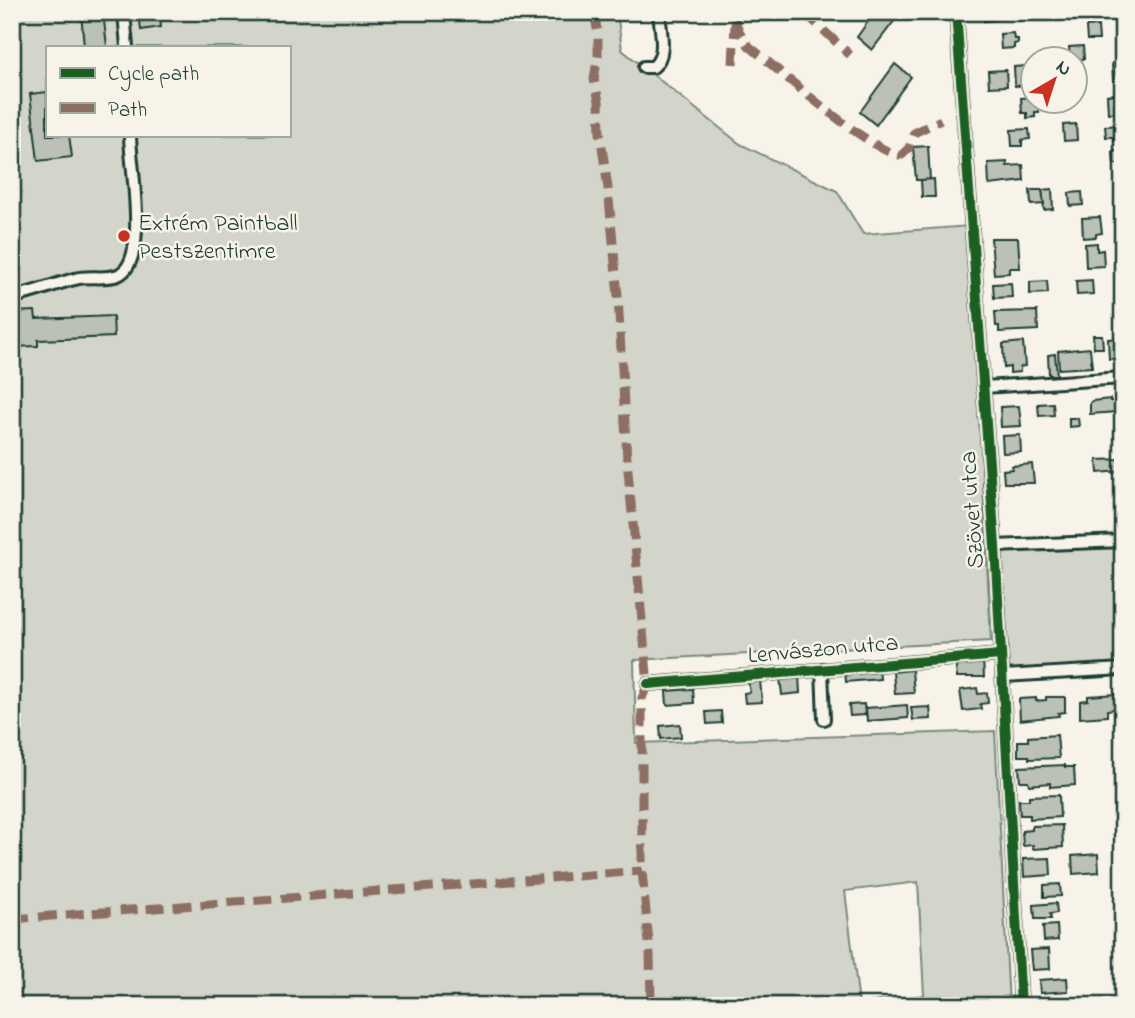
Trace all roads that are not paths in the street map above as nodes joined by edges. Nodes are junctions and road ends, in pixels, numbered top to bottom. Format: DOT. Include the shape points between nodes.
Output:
graph roads {
  1 [pos="124,12"];
  2 [pos="659,12"];
  3 [pos="956,12"];
  4 [pos="127,46"];
  5 [pos="643,67"];
  6 [pos="130,136"];
  7 [pos="12,297"];
  8 [pos="1123,378"];
  9 [pos="984,387"];
  10 [pos="1123,541"];
  11 [pos="995,546"];
  12 [pos="1002,654"];
  13 [pos="822,669"];
  14 [pos="1123,669"];
  15 [pos="1003,676"];
  16 [pos="648,684"];
  17 [pos="824,719"];
  18 [pos="1021,1006"];
  1 -- 4 [label="street"];
  2 -- 5 [label="street" via="661,59 653,67"];
  3 -- 9 [label="street, Szövet utca"];
  6 -- 7 [label="street" via="136,209 135,251 129,268 117,276 76,278"];
  8 -- 9 [label="street"];
  9 -- 11 [label="street, Szövet utca"];
  10 -- 11 [label="street"];
  11 -- 12 [label="street, Szövet utca"];
  12 -- 13 [label="street, Lenvászon utca"];
  12 -- 15 [label="street, Szövet utca"];
  13 -- 16 [label="street, Lenvászon utca"];
  13 -- 17 [label="street"];
  14 -- 15 [label="street"];
  15 -- 18 [label="street, Szövet utca"];
}
